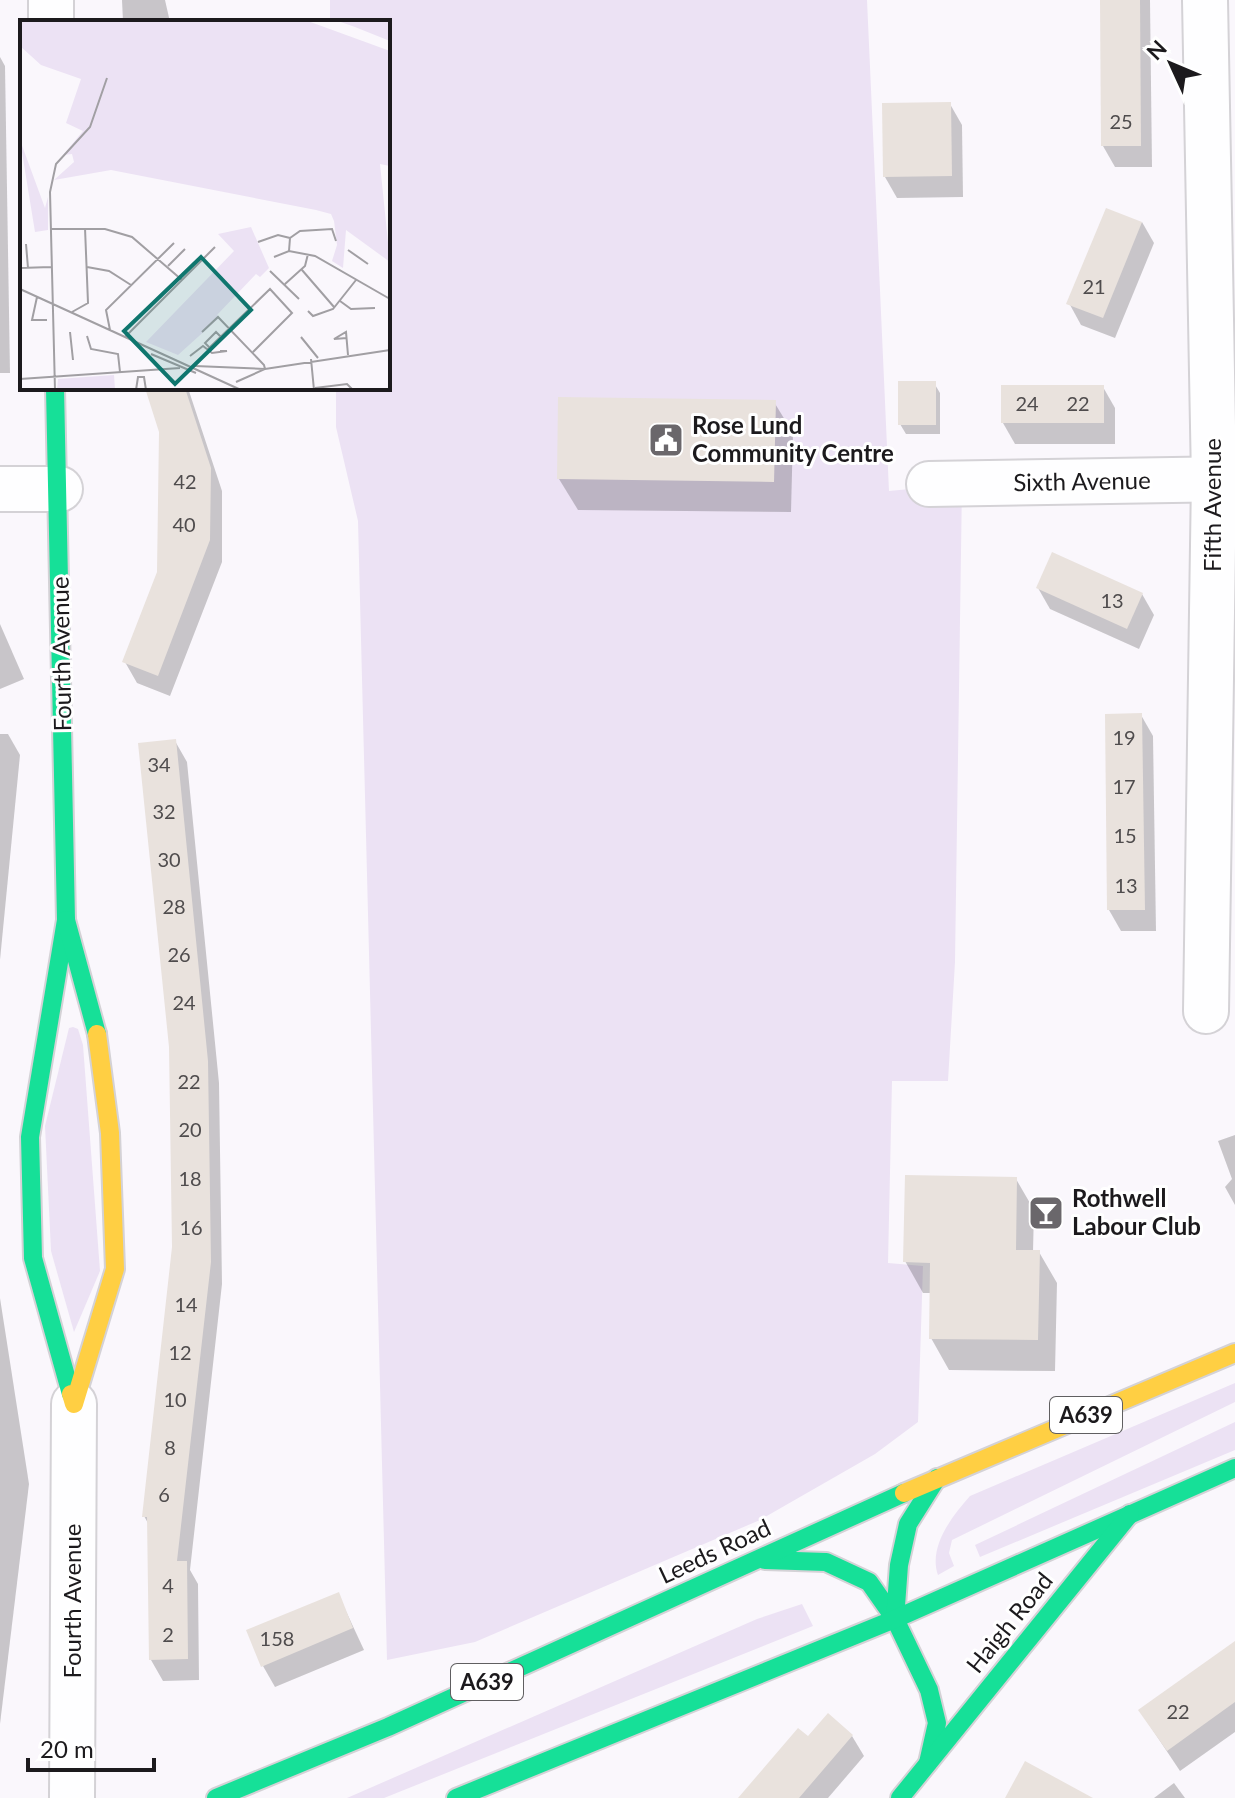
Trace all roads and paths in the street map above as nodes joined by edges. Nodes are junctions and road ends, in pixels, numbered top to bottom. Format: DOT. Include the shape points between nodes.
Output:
graph roads {
  1 [pos="1205,0"];
  2 [pos="55,390"];
  3 [pos="1224,479"];
  4 [pos="929,484"];
  5 [pos="0,489"];
  6 [pos="60,489"];
  7 [pos="66,920"];
  8 [pos="1206,1011"];
  9 [pos="1235,1353"];
  10 [pos="74,1404"];
  11 [pos="1235,1468"];
  12 [pos="937,1478"];
  13 [pos="1130,1514"];
  14 [pos="755,1560"];
  15 [pos="895,1619"];
  16 [pos="928,1763"];
  17 [pos="72,1798"];
  18 [pos="216,1798"];
  19 [pos="456,1798"];
  20 [pos="900,1798"];
  1 -- 3 [label="street, Fifth Avenue"];
  2 -- 6 [label="main road, Fourth Avenue"];
  3 -- 4 [label="street, Sixth Avenue"];
  3 -- 8 [label="street, Fifth Avenue"];
  5 -- 6 [label="street"];
  6 -- 7 [label="main road, Fourth Avenue"];
  7 -- 10 [label="main road, Fourth Avenue" via="30,1137 33,1258"];
  7 -- 10 [label="main road, Fourth Avenue" via="96,1022 110,1133 115,1269"];
  9 -- 12 [label="main road, Leeds Road / A639"];
  10 -- 17 [label="street, Fourth Avenue"];
  11 -- 13 [label="main road"];
  12 -- 14 [label="main road, Leeds Road / A639"];
  12 -- 15 [label="main road" via="908,1524"];
  13 -- 15 [label="main road"];
  13 -- 16 [label="main road, Haigh Road"];
  14 -- 15 [label="main road, Haigh Road" via="826,1562 869,1582"];
  14 -- 18 [label="main road, Leeds Road / A639" via="388,1727"];
  15 -- 16 [label="main road, Haigh Road" via="929,1690 937,1723"];
  15 -- 19 [label="main road"];
  16 -- 20 [label="main road, Haigh Road"];
}
